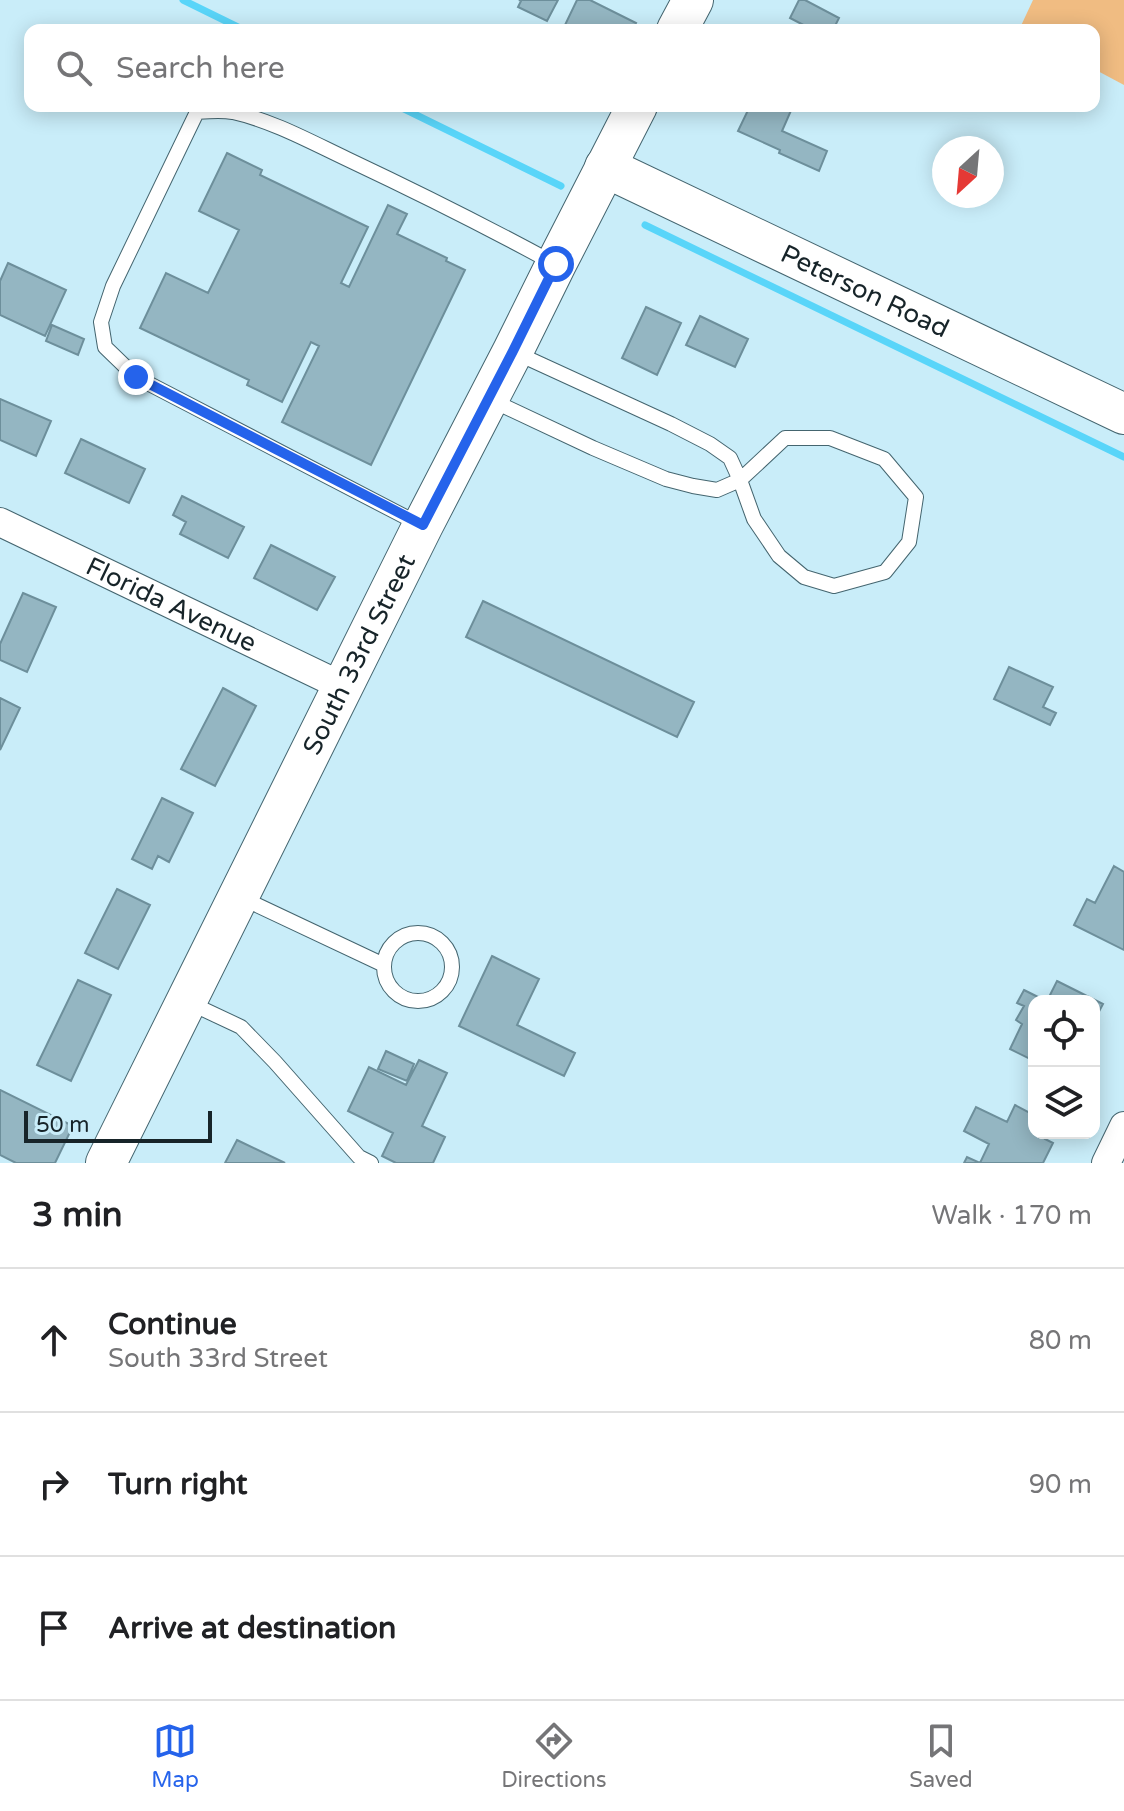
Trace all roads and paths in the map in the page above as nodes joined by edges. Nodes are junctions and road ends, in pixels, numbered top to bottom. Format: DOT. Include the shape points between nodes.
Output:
graph roads {
  1 [pos="693,0"];
  2 [pos="680,24"];
  3 [pos="197,112"];
  4 [pos="228,112"];
  5 [pos="634,112"];
  6 [pos="605,167"];
  7 [pos="556,264"];
  8 [pos="513,351"];
  9 [pos="489,399"];
  10 [pos="1124,414"];
  11 [pos="740,480"];
  12 [pos="0,522"];
  13 [pos="423,525"];
  14 [pos="342,686"];
  15 [pos="238,897"];
  16 [pos="384,965"];
  17 [pos="186,1002"];
  18 [pos="1124,1126"];
  19 [pos="106,1163"];
  20 [pos="371,1163"];
  21 [pos="1106,1163"];
  1 -- 2 [label="street"];
  3 -- 13 [label="lane" via="113,286 101,322 105,347 136,377"];
  4 -- 7 [label="lane" via="264,121 356,163"];
  5 -- 6 [label="street, South 33rd Street"];
  6 -- 7 [label="street, South 33rd Street"];
  6 -- 10 [label="street, Peterson Road"];
  7 -- 8 [label="street, South 33rd Street"];
  8 -- 9 [label="street, South 33rd Street"];
  8 -- 11 [label="lane" via="710,444 730,458"];
  9 -- 11 [label="lane" via="666,479 717,490"];
  9 -- 13 [label="street, South 33rd Street"];
  11 -- 11 [label="lane" via="754,519 779,556 804,577 834,586 885,572 909,542 916,497 884,459 830,438 785,438"];
  12 -- 14 [label="street, Florida Avenue"];
  13 -- 14 [label="street, South 33rd Street"];
  14 -- 15 [label="street, South 33rd Street"];
  15 -- 16 [label="lane"];
  15 -- 17 [label="street, South 33rd Street"];
  16 -- 16 [label="lane" via="393,990 416,1001 441,992 453,969 444,944 420,932 395,941"];
  17 -- 19 [label="street, South 33rd Street"];
  17 -- 20 [label="lane" via="241,1027 359,1157"];
  18 -- 21 [label="street"];
}
